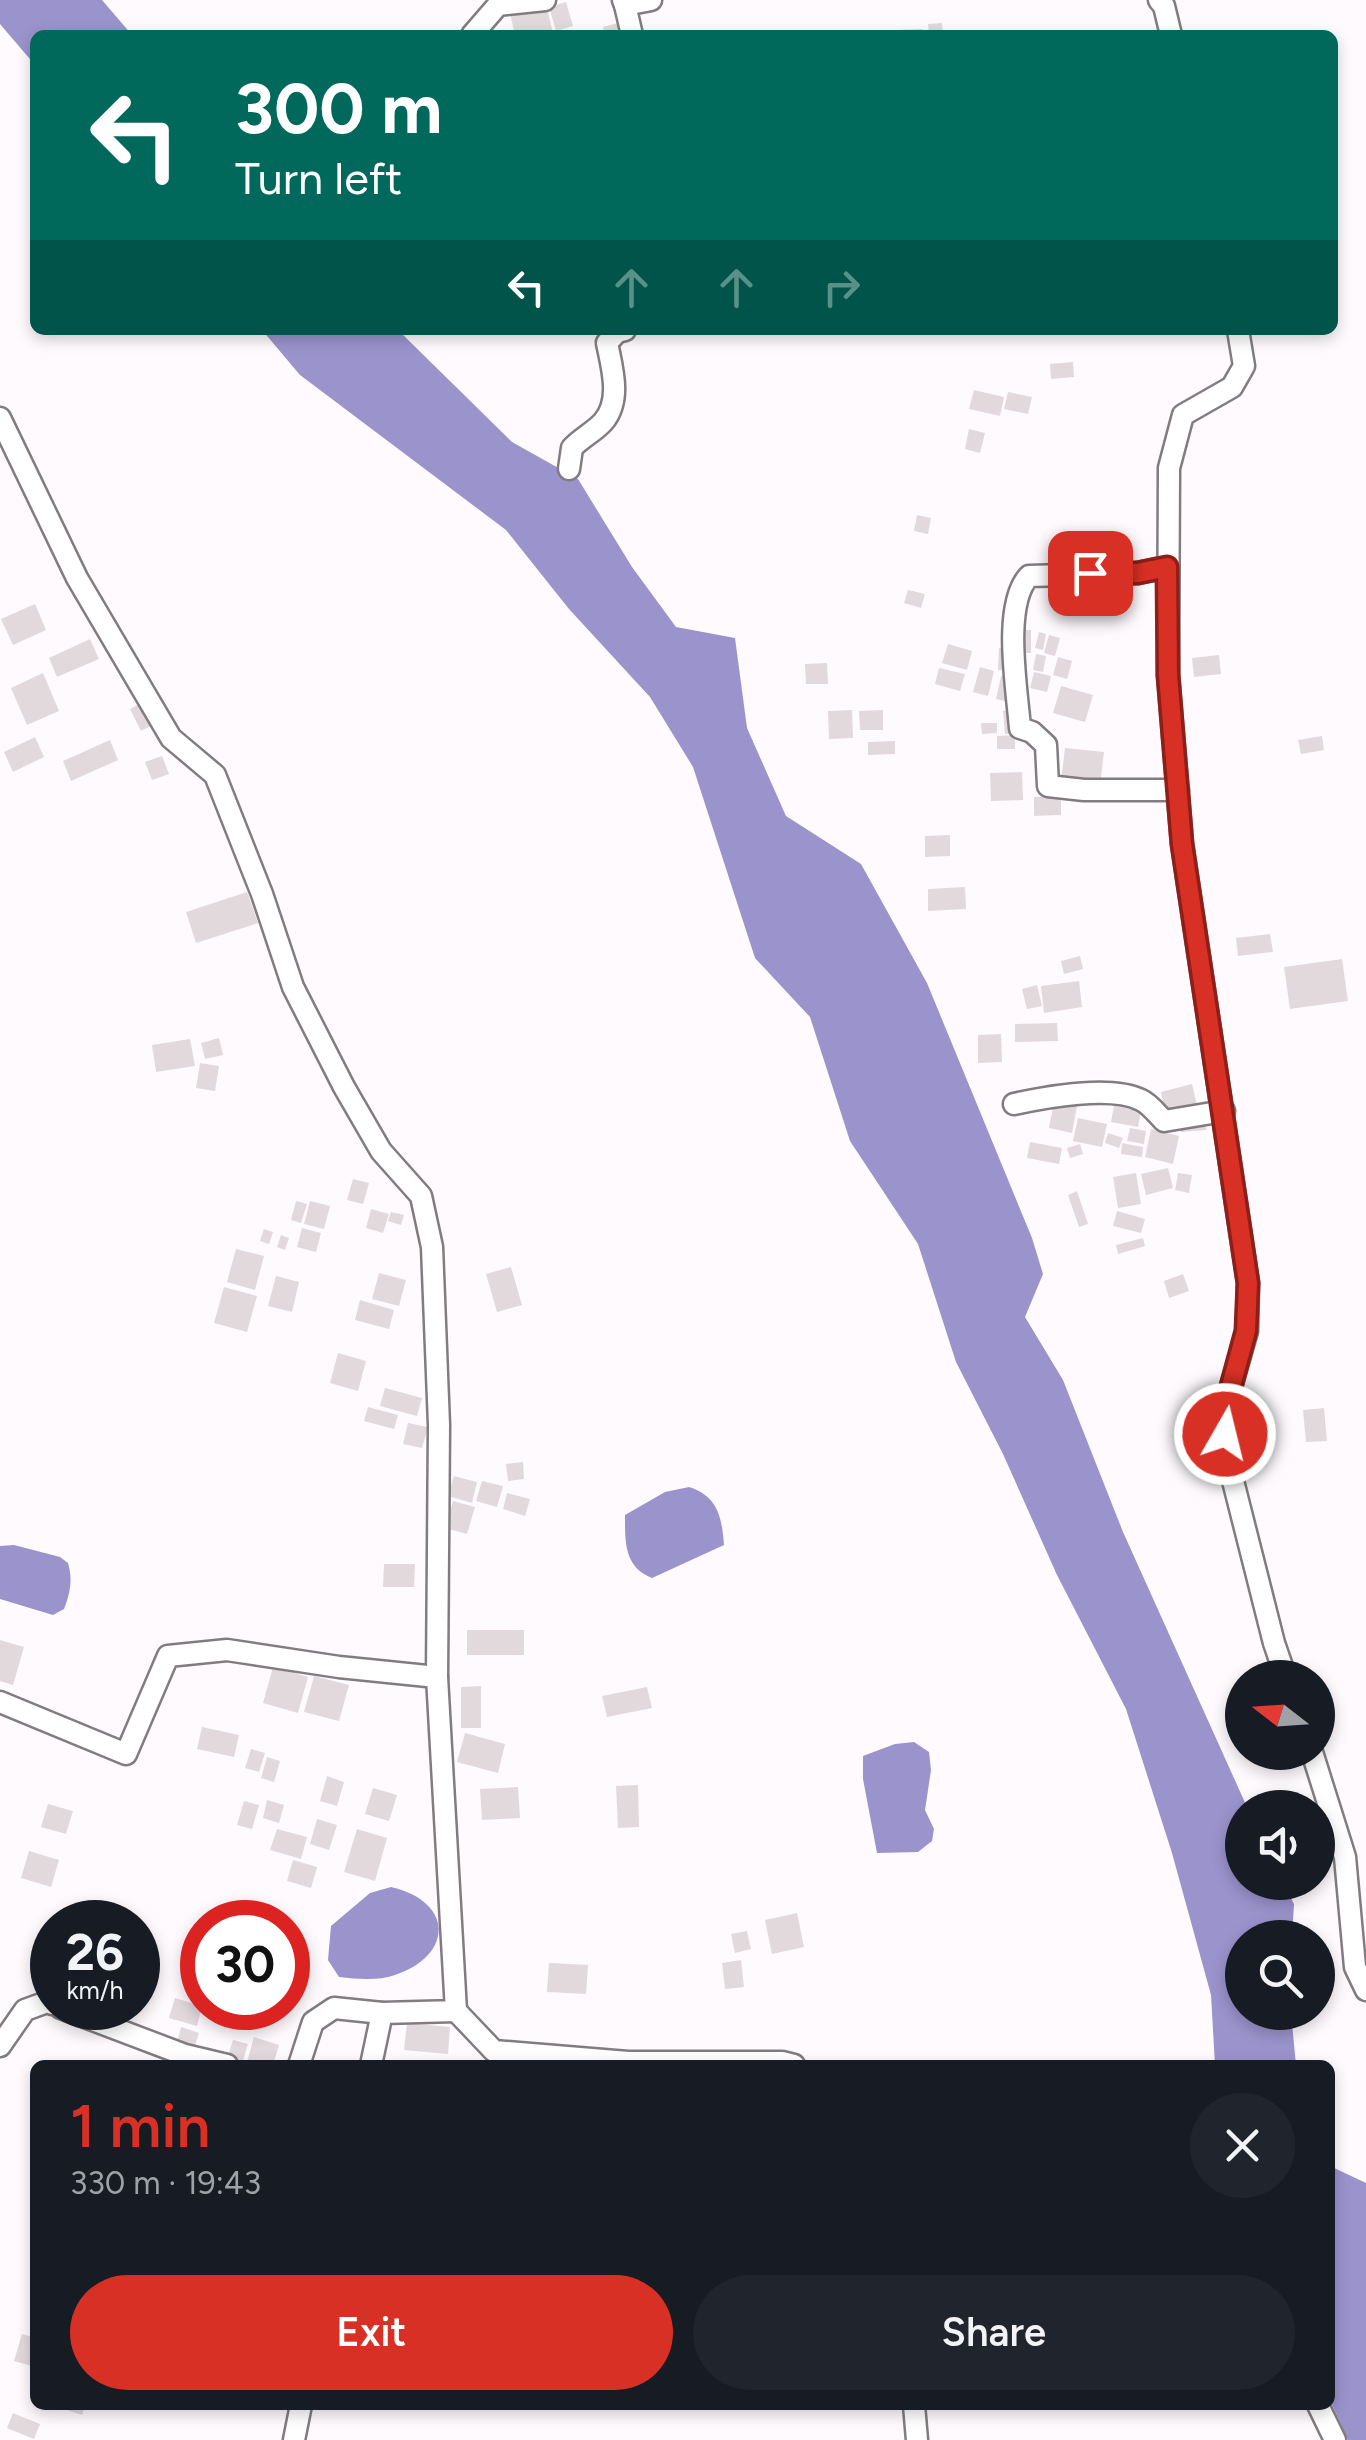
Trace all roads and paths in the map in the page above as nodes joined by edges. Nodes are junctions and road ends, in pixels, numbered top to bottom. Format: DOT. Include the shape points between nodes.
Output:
graph roads {
  1 [pos="545,0"];
  2 [pos="652,0"];
  3 [pos="624,2"];
  4 [pos="1166,2"];
  5 [pos="476,30"];
  6 [pos="631,30"];
  7 [pos="1170,30"];
  8 [pos="614,335"];
  9 [pos="1239,335"];
  10 [pos="0,418"];
  11 [pos="569,469"];
  12 [pos="1167,567"];
  13 [pos="1178,790"];
  14 [pos="1014,1104"];
  15 [pos="1224,1111"];
  16 [pos="1280,1660"];
  17 [pos="437,1677"];
  18 [pos="0,1702"];
  19 [pos="1318,1770"];
  20 [pos="1366,1990"];
  21 [pos="30,2008"];
  22 [pos="456,2010"];
  23 [pos="382,2013"];
  24 [pos="119,2030"];
  25 [pos="0,2046"];
  26 [pos="206,2060"];
  27 [pos="301,2060"];
  28 [pos="372,2060"];
  29 [pos="604,2060"];
  30 [pos="300,2410"];
  31 [pos="914,2410"];
  32 [pos="1320,2410"];
  33 [pos="294,2440"];
  34 [pos="917,2440"];
  35 [pos="1335,2440"];
  1 -- 5 [label="street" via="498,5"];
  2 -- 3 [label="street"];
  3 -- 6 [label="street"];
  4 -- 7 [label="street"];
  8 -- 11 [label="street" via="606,342 613,404 604,421 572,448"];
  9 -- 12 [label="street" via="1244,366 1232,387 1183,415 1168,468"];
  10 -- 17 [label="street" via="77,578 171,738 215,775 293,987 381,1151 421,1196 432,1247 438,1405"];
  12 -- 13 [label="street"];
  12 -- 13 [label="street" via="1029,576 1020,585 1014,659 1020,728 1046,745 1048,786"];
  13 -- 15 [label="street"];
  14 -- 15 [label="street" via="1058,1094 1127,1096 1142,1100 1164,1121"];
  15 -- 16 [label="street" via="1248,1283 1246,1331 1225,1434"];
  17 -- 18 [label="street" via="228,1650 168,1656 126,1754"];
  17 -- 22 [label="street"];
  19 -- 20 [label="street" via="1345,1857 1355,1967"];
  21 -- 25 [label="street"];
  22 -- 23 [label="street"];
  22 -- 29 [label="street" via="494,2051"];
  23 -- 27 [label="street" via="334,2008 313,2022"];
  23 -- 28 [label="street"];
  24 -- 26 [label="street"];
  30 -- 33 [label="street"];
  31 -- 34 [label="street"];
  32 -- 35 [label="street"];
}
